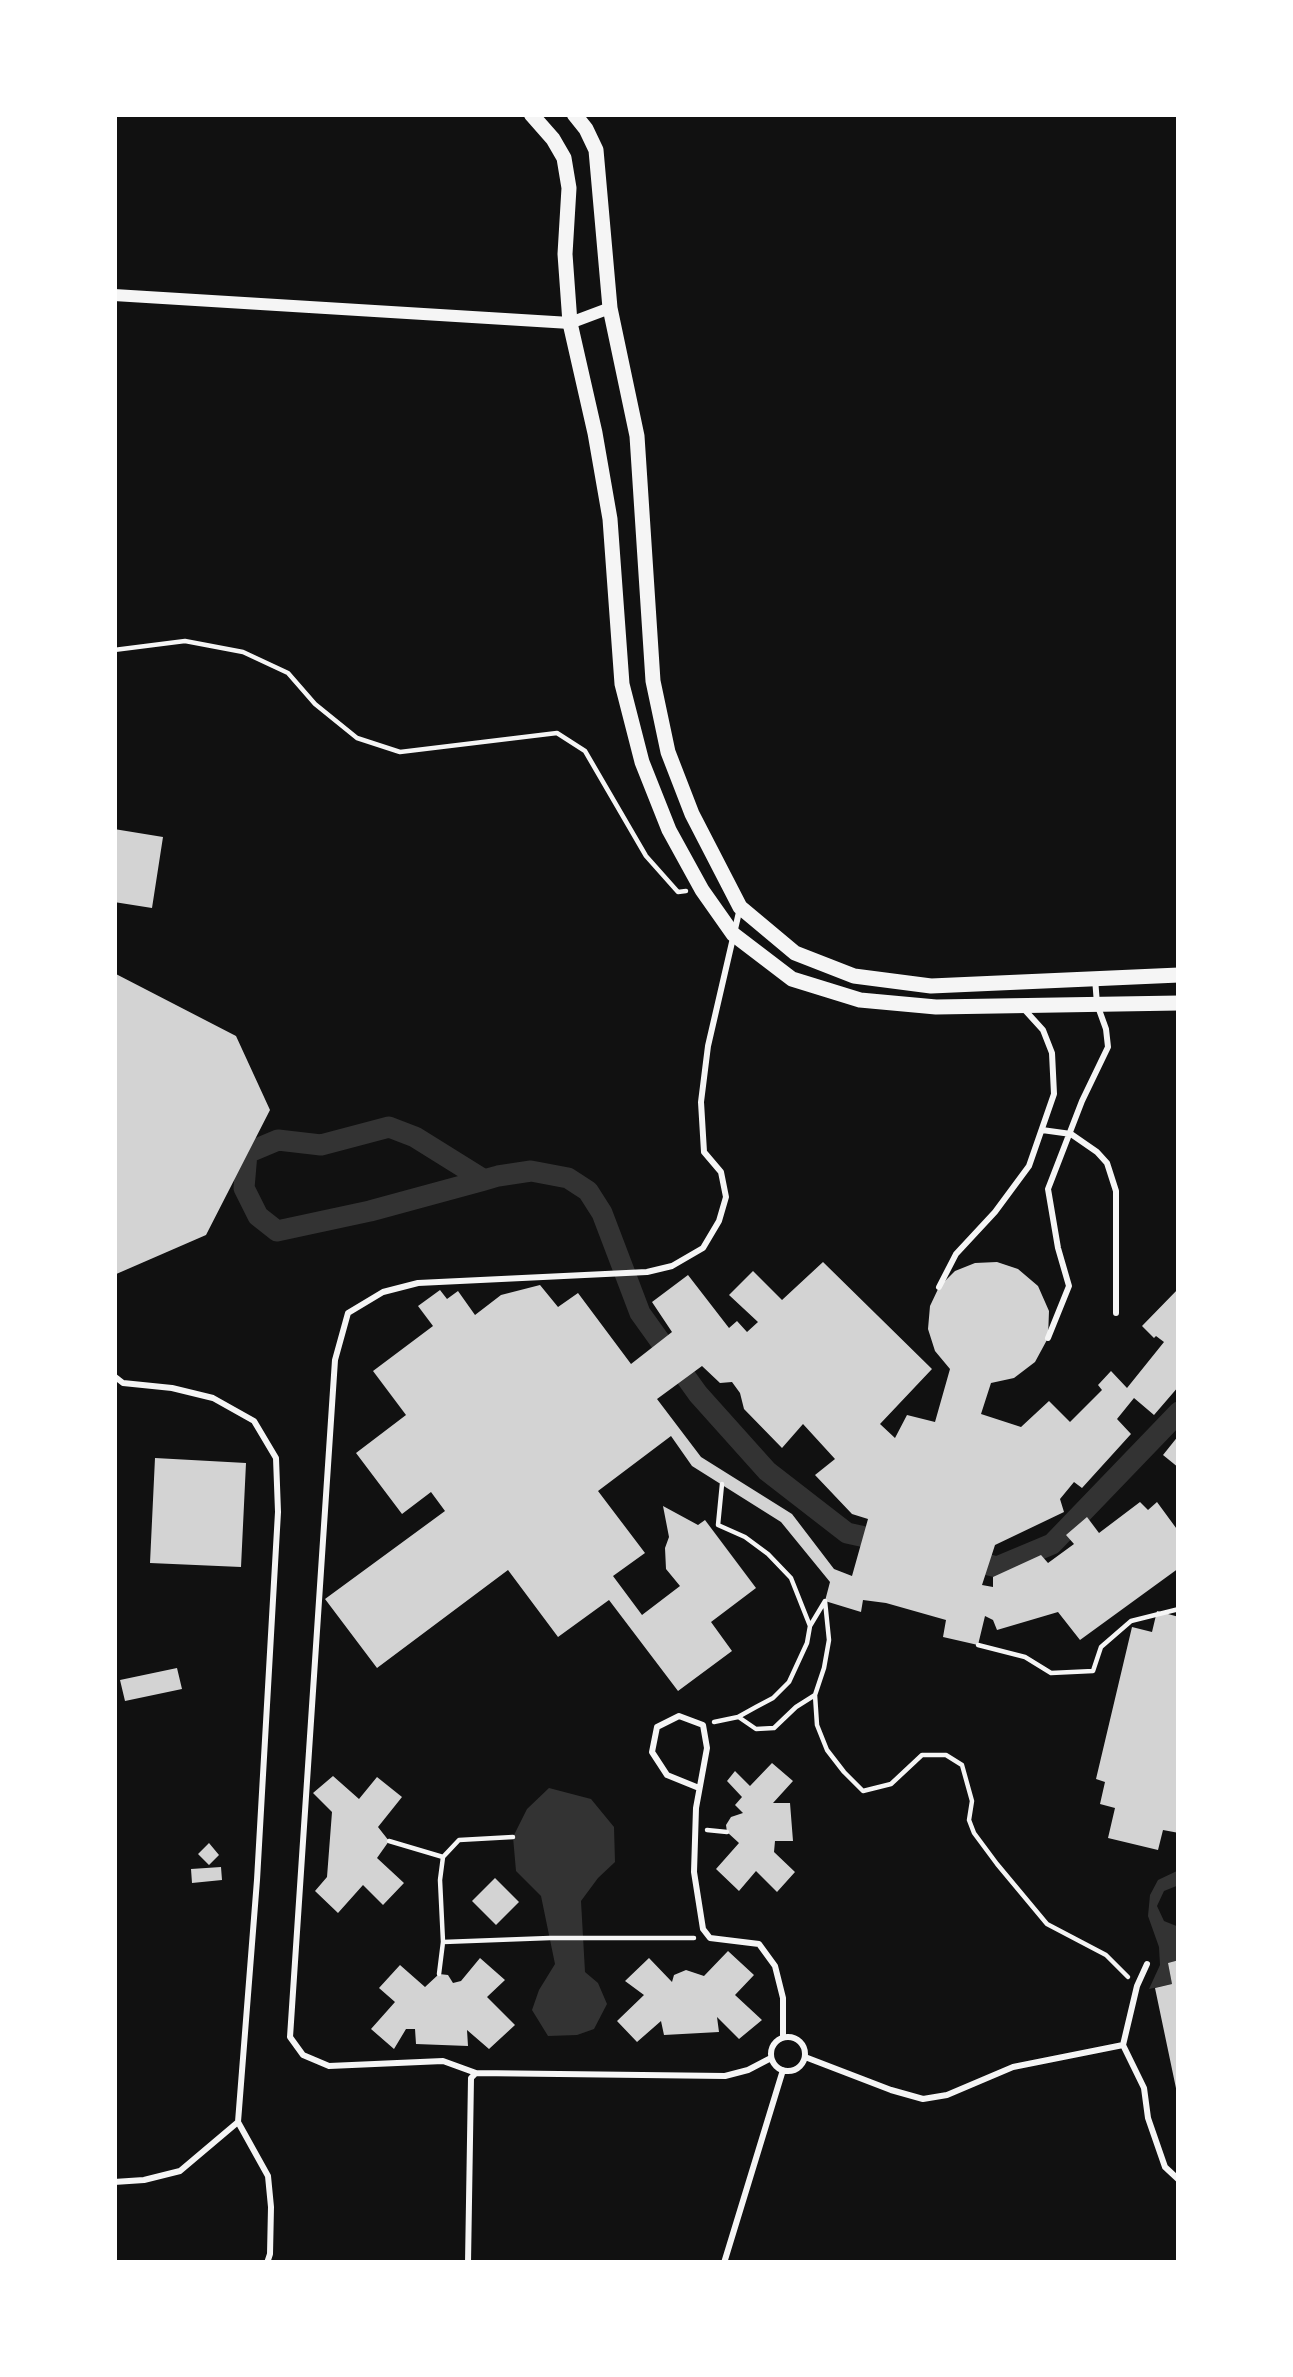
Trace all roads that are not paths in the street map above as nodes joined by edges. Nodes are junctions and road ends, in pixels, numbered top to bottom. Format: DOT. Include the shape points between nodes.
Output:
graph roads {
  1 [pos="531,114"];
  2 [pos="574,114"];
  3 [pos="114,295"];
  4 [pos="610,308"];
  5 [pos="570,323"];
  6 [pos="740,907"];
  7 [pos="733,934"];
  8 [pos="1179,975"];
  9 [pos="1095,978"];
  10 [pos="1179,1003"];
  11 [pos="1096,1004"];
  12 [pos="1020,1005"];
  13 [pos="1042,1130"];
  14 [pos="1071,1134"];
  15 [pos="939,1287"];
  16 [pos="1116,1313"];
  17 [pos="1048,1338"];
  18 [pos="114,1376"];
  19 [pos="699,1788"];
  20 [pos="1148,1964"];
  21 [pos="783,2037"];
  22 [pos="1123,2045"];
  23 [pos="805,2057"];
  24 [pos="771,2058"];
  25 [pos="783,2070"];
  26 [pos="476,2073"];
  27 [pos="238,2122"];
  28 [pos="1179,2180"];
  29 [pos="114,2182"];
  30 [pos="267,2263"];
  31 [pos="468,2263"];
  32 [pos="724,2263"];
  1 -- 5 [label="street" via="564,158"];
  2 -- 4 [label="street" via="596,150"];
  3 -- 5 [label="street"];
  4 -- 5 [label="street"];
  4 -- 6 [label="street" via="637,436 653,681 668,752"];
  5 -- 7 [label="street" via="610,519 622,684 642,762 670,830"];
  6 -- 7 [label="lane"];
  6 -- 9 [label="street" via="795,953 854,976 931,986"];
  7 -- 12 [label="street" via="792,979 860,1000"];
  7 -- 26 [label="lane" via="701,1102 704,1152 722,1172 726,1197 703,1248 647,1272 418,1283 383,1292 348,1313 335,1360 290,2037 302,2055 329,2066 443,2061"];
  8 -- 9 [label="street"];
  9 -- 11 [label="lane"];
  10 -- 11 [label="street"];
  11 -- 12 [label="street"];
  11 -- 14 [label="lane" via="1108,1047"];
  12 -- 13 [label="lane" via="1052,1053 1054,1094"];
  13 -- 14 [label="lane"];
  13 -- 15 [label="lane" via="1029,1166 956,1254"];
  14 -- 16 [label="lane" via="1107,1163 1117,1191"];
  14 -- 17 [label="lane" via="1048,1189 1069,1286"];
  18 -- 27 [label="lane" via="214,1398 254,1421 276,1458"];
  19 -- 19 [label="lane" via="703,1725 679,1716 657,1727 652,1751 667,1774"];
  19 -- 21 [label="lane" via="694,1872 703,1929 710,1938 759,1944 775,1966"];
  20 -- 22 [label="lane"];
  21 -- 23 [label="lane" via="802,2044"];
  21 -- 24 [label="lane"];
  22 -- 23 [label="lane" via="1013,2067 923,2099"];
  22 -- 28 [label="lane" via="1166,2167"];
  23 -- 25 [label="lane"];
  24 -- 25 [label="lane"];
  24 -- 26 [label="lane" via="725,2076"];
  25 -- 32 [label="lane"];
  26 -- 31 [label="lane"];
  27 -- 29 [label="lane" via="180,2171"];
  27 -- 30 [label="lane" via="268,2176"];
}
